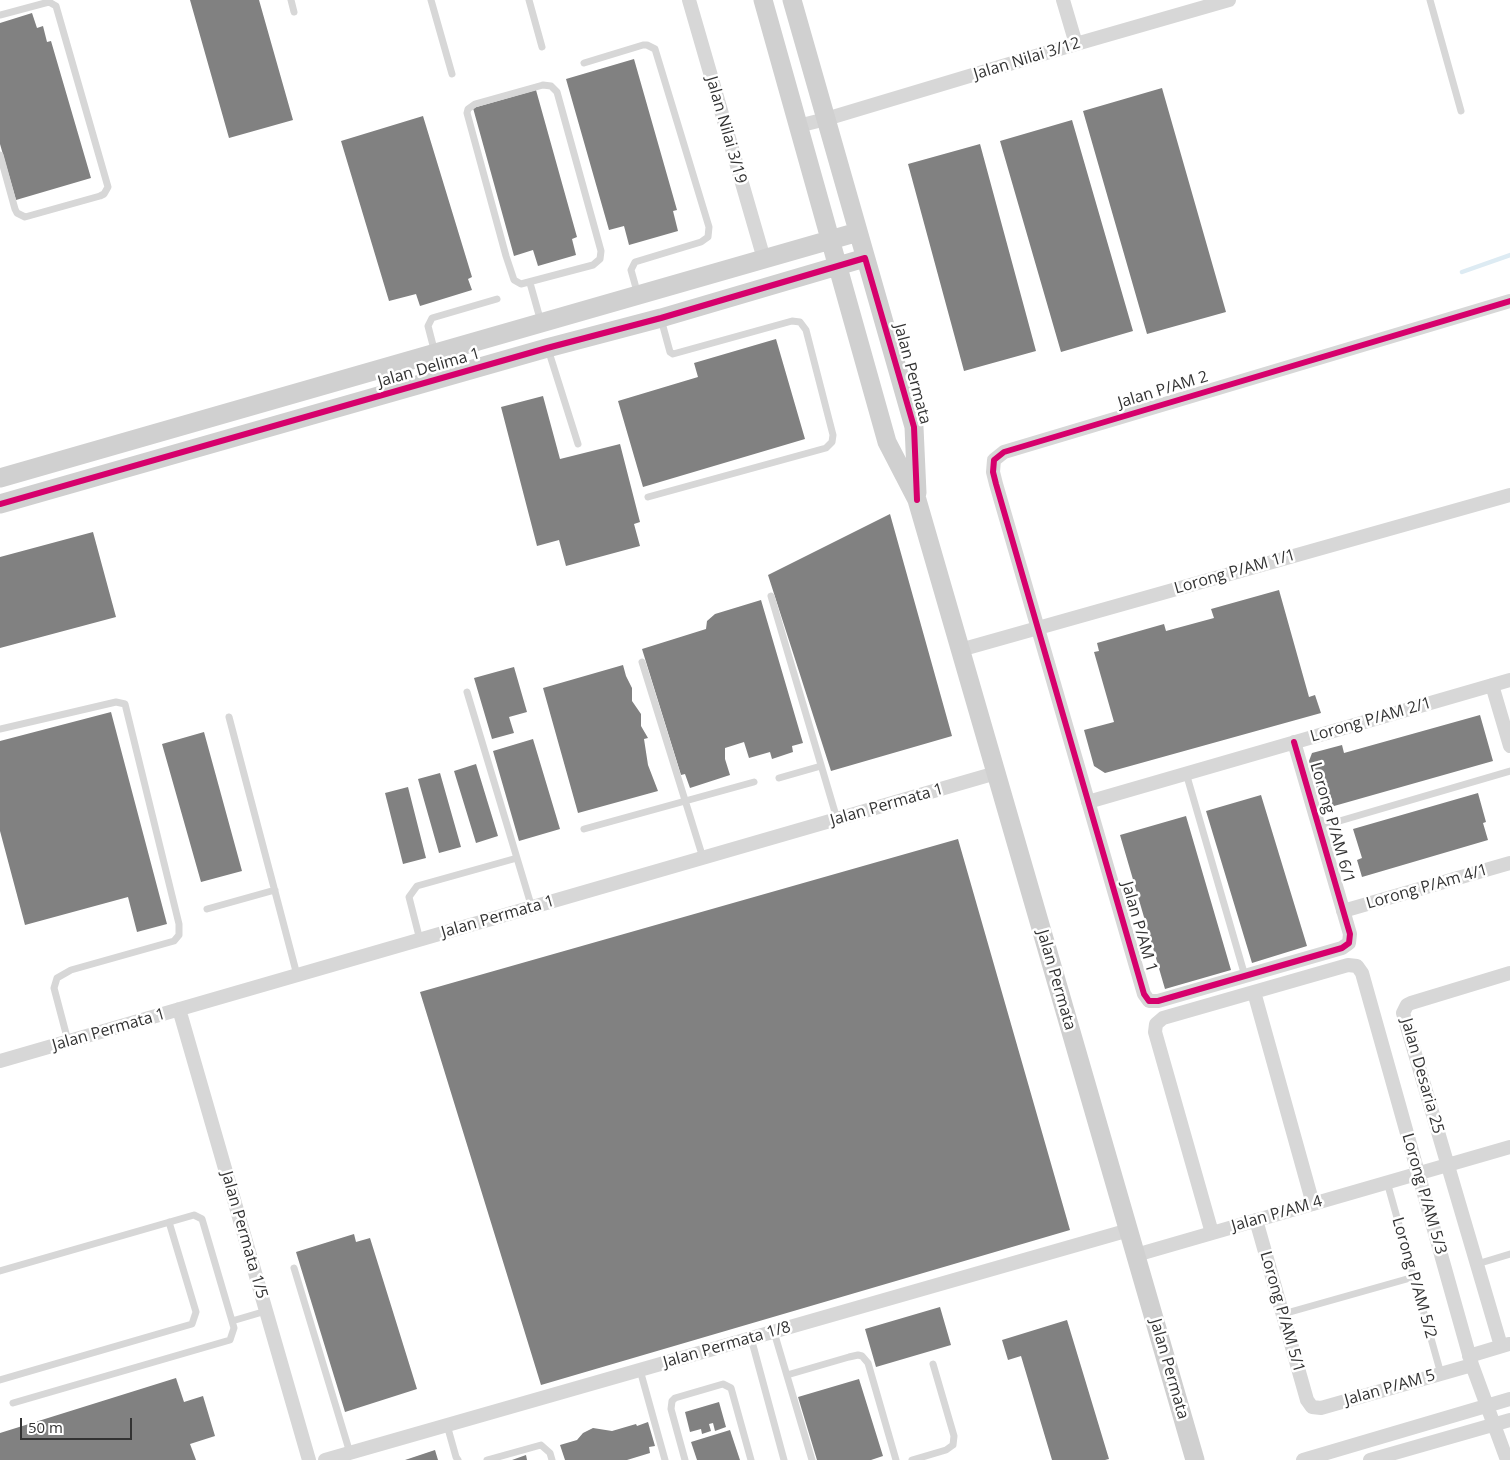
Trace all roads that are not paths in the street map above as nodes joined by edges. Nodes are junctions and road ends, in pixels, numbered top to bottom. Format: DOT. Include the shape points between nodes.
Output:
graph roads {
  1 [pos="291,0"];
  2 [pos="431,0"];
  3 [pos="529,0"];
  4 [pos="689,0"];
  5 [pos="763,0"];
  6 [pos="792,0"];
  7 [pos="1064,0"];
  8 [pos="1229,0"];
  9 [pos="1430,0"];
  10 [pos="294,12"];
  11 [pos="0,15"];
  12 [pos="1076,44"];
  13 [pos="542,47"];
  14 [pos="584,63"];
  15 [pos="452,74"];
  16 [pos="1461,111"];
  17 [pos="826,119"];
  18 [pos="798,126"];
  19 [pos="0,155"];
  20 [pos="858,232"];
  21 [pos="831,240"];
  22 [pos="865,258"];
  23 [pos="764,259"];
  24 [pos="839,266"];
  25 [pos="530,283"];
  26 [pos="638,295"];
  27 [pos="497,299"];
  28 [pos="1510,301"];
  29 [pos="661,318"];
  30 [pos="541,322"];
  31 [pos="547,348"];
  32 [pos="435,354"];
  33 [pos="578,444"];
  34 [pos="0,478"];
  35 [pos="1510,495"];
  36 [pos="648,497"];
  37 [pos="917,500"];
  38 [pos="0,504"];
  39 [pos="771,596"];
  40 [pos="1038,628"];
  41 [pos="960,650"];
  42 [pos="642,662"];
  43 [pos="1510,680"];
  44 [pos="1492,685"];
  45 [pos="467,692"];
  46 [pos="229,717"];
  47 [pos="0,729"];
  48 [pos="1294,742"];
  49 [pos="1510,746"];
  50 [pos="821,766"];
  51 [pos="1510,772"];
  52 [pos="1186,773"];
  53 [pos="996,774"];
  54 [pos="779,778"];
  55 [pos="754,782"];
  56 [pos="685,802"];
  57 [pos="1088,802"];
  58 [pos="837,819"];
  59 [pos="1319,827"];
  60 [pos="584,829"];
  61 [pos="516,858"];
  62 [pos="703,858"];
  63 [pos="1510,863"];
  64 [pos="275,890"];
  65 [pos="532,908"];
  66 [pos="207,909"];
  67 [pos="1343,911"];
  68 [pos="420,940"];
  69 [pos="1510,973"];
  70 [pos="297,975"];
  71 [pos="1245,976"];
  72 [pos="1254,992"];
  73 [pos="179,1009"];
  74 [pos="68,1042"];
  75 [pos="0,1061"];
  76 [pos="1510,1147"];
  77 [pos="1448,1165"];
  78 [pos="1418,1173"];
  79 [pos="1387,1182"];
  80 [pos="1313,1204"];
  81 [pos="1256,1220"];
  82 [pos="169,1222"];
  83 [pos="1128,1230"];
  84 [pos="1212,1233"];
  85 [pos="1510,1254"];
  86 [pos="1136,1255"];
  87 [pos="1477,1264"];
  88 [pos="294,1268"];
  89 [pos="0,1271"];
  90 [pos="1414,1277"];
  91 [pos="266,1311"];
  92 [pos="1283,1314"];
  93 [pos="232,1321"];
  94 [pos="774,1332"];
  95 [pos="751,1338"];
  96 [pos="1506,1345"];
  97 [pos="1471,1361"];
  98 [pos="933,1364"];
  99 [pos="640,1370"];
  100 [pos="1441,1374"];
  101 [pos="787,1375"];
  102 [pos="0,1380"];
  103 [pos="1510,1399"];
  104 [pos="13,1403"];
  105 [pos="1309,1404"];
  106 [pos="1488,1405"];
  107 [pos="1510,1420"];
  108 [pos="1495,1424"];
  109 [pos="447,1425"];
  110 [pos="350,1453"];
  111 [pos="309,1460"];
  112 [pos="325,1460"];
  113 [pos="458,1460"];
  114 [pos="487,1460"];
  115 [pos="552,1460"];
  116 [pos="665,1460"];
  117 [pos="685,1460"];
  118 [pos="751,1460"];
  119 [pos="784,1460"];
  120 [pos="812,1460"];
  121 [pos="896,1460"];
  122 [pos="912,1460"];
  123 [pos="1195,1460"];
  124 [pos="1303,1460"];
  125 [pos="1370,1460"];
  126 [pos="1507,1460"];
  1 -- 10 [label="lane"];
  2 -- 15 [label="lane"];
  3 -- 13 [label="lane"];
  4 -- 23 [label="street, Jalan Nilai 3/19"];
  5 -- 18 [label="street, Jalan Permata"];
  6 -- 17 [label="street, Jalan Permata"];
  7 -- 12 [label="street"];
  8 -- 12 [label="street, Jalan Nilai 3/12"];
  9 -- 16 [label="lane"];
  11 -- 19 [label="lane" via="44,3 56,6 108,187 100,196 25,217 16,209"];
  12 -- 17 [label="street, Jalan Nilai 3/12"];
  14 -- 26 [label="lane" via="643,45 655,49 708,227 708,237 701,242 635,262 631,270"];
  17 -- 18 [label="street, Jalan Nilai 3/12"];
  17 -- 20 [label="street, Jalan Permata"];
  18 -- 21 [label="street, Jalan Permata"];
  20 -- 21 [label="street, Jalan Delima 1"];
  20 -- 22 [label="street, Jalan Permata"];
  21 -- 23 [label="street, Jalan Delima 1"];
  21 -- 24 [label="street, Jalan Permata"];
  22 -- 24 [label="street, Jalan Delima 1"];
  22 -- 37 [label="street, Jalan Permata" via="914,427"];
  23 -- 26 [label="street, Jalan Delima 1"];
  24 -- 29 [label="street, Jalan Delima 1"];
  24 -- 37 [label="street, Jalan Permata" via="887,442"];
  25 -- 25 [label="lane" via="521,284 514,280 467,113 475,104 547,85 557,92 601,251 600,260 593,265"];
  25 -- 30 [label="lane"];
  26 -- 30 [label="street, Jalan Delima 1"];
  27 -- 32 [label="lane" via="432,318 428,326"];
  28 -- 40 [label="street, Jalan P/AM 2" via="998,455 993,472"];
  29 -- 31 [label="street, Jalan Delima 1"];
  29 -- 36 [label="lane" via="673,354 792,321 800,322 806,330 833,435 826,448"];
  30 -- 32 [label="street, Jalan Delima 1"];
  31 -- 33 [label="lane"];
  31 -- 38 [label="street, Jalan Delima 1"];
  32 -- 34 [label="street, Jalan Delima 1"];
  35 -- 40 [label="street, Lorong P/AM 1/1"];
  37 -- 41 [label="street, Jalan Permata"];
  39 -- 50 [label="lane"];
  40 -- 41 [label="street, Lorong P/AM 1/1"];
  40 -- 57 [label="street, Jalan P/AM 1"];
  41 -- 53 [label="street, Jalan Permata"];
  42 -- 56 [label="lane"];
  43 -- 44 [label="street, Lorong P/AM 2/1"];
  44 -- 48 [label="street, Lorong P/AM 2/1"];
  44 -- 49 [label="street"];
  45 -- 61 [label="lane"];
  46 -- 64 [label="lane"];
  47 -- 74 [label="lane" via="116,702 125,704 178,924 179,935 174,941 71,970 57,978 54,988"];
  48 -- 52 [label="street, Lorong P/AM 2/1"];
  48 -- 59 [label="street, Lorong P/AM 6/1"];
  50 -- 54 [label="lane"];
  50 -- 58 [label="lane"];
  51 -- 59 [label="lane"];
  52 -- 57 [label="street, Lorong P/AM 2/1"];
  52 -- 71 [label="lane"];
  53 -- 58 [label="street, Jalan Permata 1"];
  53 -- 83 [label="street, Jalan Permata"];
  55 -- 56 [label="lane"];
  56 -- 60 [label="lane"];
  56 -- 62 [label="lane"];
  57 -- 71 [label="street, Jalan P/AM 1" via="1146,998 1158,1002"];
  58 -- 62 [label="street, Jalan Permata 1"];
  59 -- 67 [label="street, Lorong P/AM 6/1"];
  61 -- 65 [label="lane"];
  61 -- 68 [label="lane" via="417,886 409,896"];
  62 -- 65 [label="street, Jalan Permata 1"];
  63 -- 67 [label="street, Lorong P/Am 4/1"];
  64 -- 66 [label="lane"];
  64 -- 70 [label="lane"];
  65 -- 68 [label="street, Jalan Permata 1"];
  67 -- 71 [label="street, Jalan P/AM 1" via="1350,934 1346,946"];
  68 -- 70 [label="street, Jalan Permata 1"];
  69 -- 77 [label="street, Jalan Desaria 25" via="1411,1003 1404,1008 1403,1017"];
  70 -- 73 [label="street, Jalan Permata 1"];
  72 -- 78 [label="street, Lorong P/AM 5/3" via="1348,965 1360,969"];
  72 -- 80 [label="street"];
  72 -- 84 [label="street" via="1163,1018 1155,1028"];
  73 -- 74 [label="street, Jalan Permata 1"];
  73 -- 91 [label="street, Jalan Permata 1/5"];
  74 -- 75 [label="street, Jalan Permata 1"];
  76 -- 77 [label="street, Jalan P/AM 4"];
  77 -- 78 [label="street, Jalan P/AM 4"];
  77 -- 87 [label="street"];
  78 -- 79 [label="street, Jalan P/AM 4"];
  78 -- 97 [label="street, Lorong P/AM 5/3"];
  79 -- 80 [label="street, Jalan P/AM 4"];
  79 -- 90 [label="lane, Lorong P/AM 5/2"];
  80 -- 81 [label="street, Jalan P/AM 4"];
  81 -- 84 [label="street, Jalan P/AM 4"];
  81 -- 92 [label="street, Lorong P/AM 5/1"];
  82 -- 89 [label="lane"];
  82 -- 93 [label="lane" via="194,1215 202,1219"];
  82 -- 102 [label="lane" via="196,1312 192,1324"];
  83 -- 86 [label="street, Jalan Permata"];
  83 -- 94 [label="street, Jalan Permata 1/8"];
  84 -- 86 [label="street, Jalan P/AM 4"];
  85 -- 87 [label="lane"];
  86 -- 123 [label="street, Jalan Permata"];
  87 -- 96 [label="street"];
  88 -- 110 [label="lane"];
  90 -- 92 [label="lane"];
  90 -- 100 [label="lane, Lorong P/AM 5/2"];
  91 -- 93 [label="lane"];
  91 -- 111 [label="street, Jalan Permata 1/5"];
  92 -- 105 [label="street, Lorong P/AM 5/1"];
  93 -- 104 [label="lane" via="234,1328 230,1340"];
  94 -- 95 [label="street, Jalan Permata 1/8"];
  94 -- 101 [label="lane"];
  95 -- 99 [label="street, Jalan Permata 1/8"];
  95 -- 119 [label="lane"];
  96 -- 97 [label="street, Jalan P/AM 5"];
  97 -- 100 [label="street, Jalan P/AM 5"];
  97 -- 106 [label="street, Lorong P/AM 5/3"];
  98 -- 122 [label="lane" via="954,1436 953,1445"];
  99 -- 109 [label="street, Jalan Permata 1/8"];
  99 -- 116 [label="lane"];
  100 -- 105 [label="street, Jalan P/AM 5" via="1321,1408"];
  101 -- 120 [label="lane"];
  101 -- 121 [label="lane" via="862,1356 868,1363"];
  103 -- 106 [label="street"];
  106 -- 108 [label="street, Lorong P/AM 5/3"];
  106 -- 124 [label="street"];
  107 -- 108 [label="street"];
  108 -- 125 [label="street"];
  108 -- 126 [label="street, Lorong P/AM 5/3"];
  109 -- 110 [label="street, Jalan Permata 1/8"];
  109 -- 113 [label="lane"];
  110 -- 112 [label="street, Jalan Permata 1/8"];
  114 -- 115 [label="lane" via="541,1445"];
  117 -- 118 [label="lane" via="671,1409 672,1401 724,1384 731,1388"];
}
